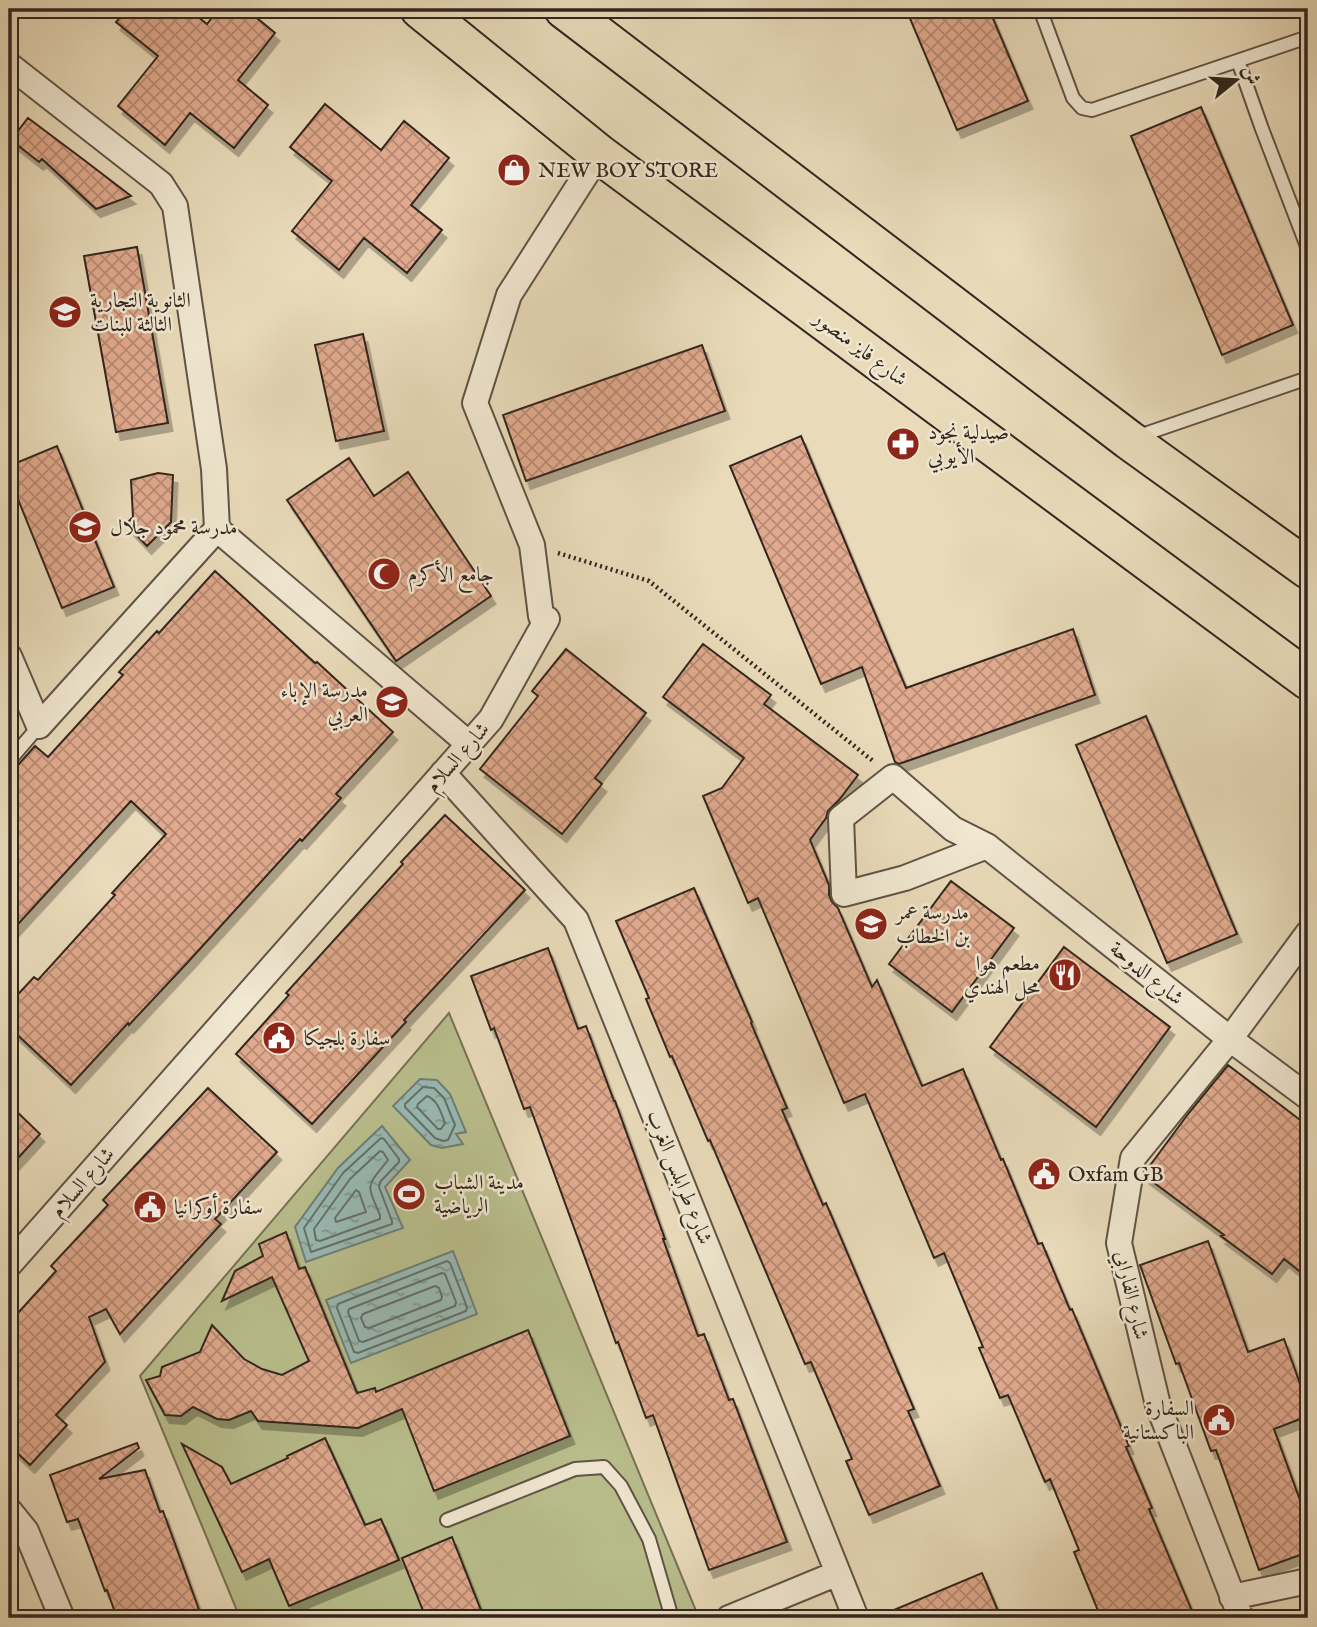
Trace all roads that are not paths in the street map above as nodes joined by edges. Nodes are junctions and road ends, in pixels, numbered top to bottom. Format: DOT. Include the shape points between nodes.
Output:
graph roads {
  1 [pos="420,9"];
  2 [pos="564,9"];
  3 [pos="1041,9"];
  4 [pos="1308,37"];
  5 [pos="1238,61"];
  6 [pos="9,65"];
  7 [pos="599,154"];
  8 [pos="1308,249"];
  9 [pos="1308,378"];
  10 [pos="1129,440"];
  11 [pos="218,529"];
  12 [pos="1308,569"];
  13 [pos="9,656"];
  14 [pos="1308,680"];
  15 [pos="39,726"];
  16 [pos="469,744"];
  17 [pos="9,761"];
  18 [pos="443,774"];
  19 [pos="987,846"];
  20 [pos="1308,933"];
  21 [pos="1230,1039"];
  22 [pos="1308,1097"];
  23 [pos="11,1259"];
  24 [pos="9,1510"];
  25 [pos="447,1521"];
  26 [pos="838,1573"];
  27 [pos="1308,1581"];
  28 [pos="1236,1608"];
  29 [pos="62,1618"];
  30 [pos="672,1618"];
  31 [pos="729,1618"];
  32 [pos="856,1618"];
  1 -- 7 [label="highway, شارع فايز منصور"];
  2 -- 10 [label="highway"];
  3 -- 5 [label="lane" via="1073,98 1082,108 1092,110"];
  4 -- 5 [label="lane"];
  5 -- 8 [label="lane"];
  6 -- 11 [label="street" via="161,184 175,206 214,468"];
  7 -- 14 [label="highway, شارع فايز منصور"];
  7 -- 16 [label="street, شارع السلام" via="509,295 475,403 532,545 541,616 547,619 491,719"];
  9 -- 10 [label="lane"];
  10 -- 12 [label="highway"];
  11 -- 15 [label="street"];
  11 -- 16 [label="street"];
  13 -- 15 [label="street"];
  15 -- 17 [label="lane"];
  16 -- 18 [label="street, شارع السلام"];
  18 -- 23 [label="street, شارع السلام"];
  18 -- 26 [label="street, شارع طرابلس الغرب" via="576,920"];
  19 -- 19 [label="street, شارع الدوحة" via="905,878 844,894 841,818 893,777 953,829"];
  19 -- 21 [label="street, شارع الدوحة"];
  20 -- 21 [label="street, شارع الفارابي"];
  21 -- 22 [label="street, شارع الدوحة"];
  21 -- 28 [label="street, شارع الفارابي" via="1133,1158 1119,1243 1158,1405"];
  24 -- 29 [label="street" via="26,1531"];
  25 -- 30 [label="lane" via="575,1469 604,1467 621,1486 649,1539"];
  26 -- 31 [label="street"];
  26 -- 32 [label="street, شارع طرابلس الغرب"];
  27 -- 28 [label="street"];
}
